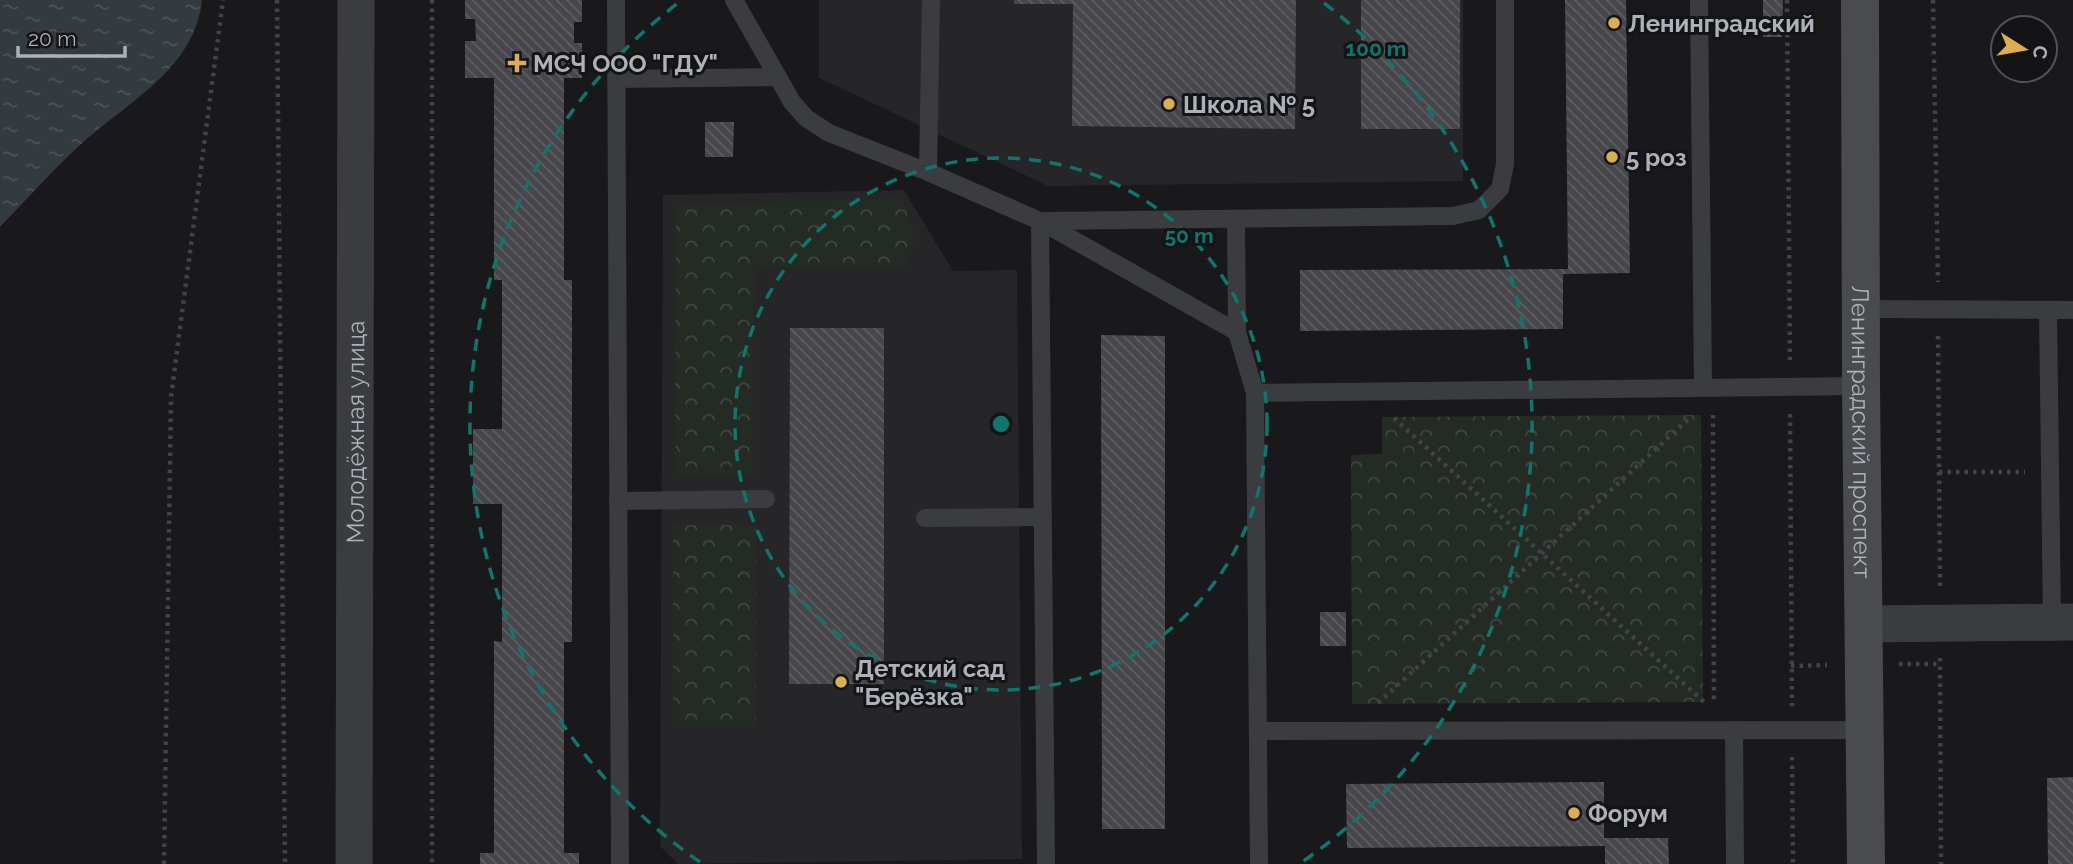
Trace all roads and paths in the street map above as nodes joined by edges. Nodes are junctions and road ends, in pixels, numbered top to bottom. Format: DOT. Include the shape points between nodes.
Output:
graph roads {
  1 [pos="223,0"];
  2 [pos="277,0"];
  3 [pos="356,0"];
  4 [pos="432,0"];
  5 [pos="616,0"];
  6 [pos="734,0"];
  7 [pos="931,0"];
  8 [pos="1505,0"];
  9 [pos="1699,0"];
  10 [pos="1787,0"];
  11 [pos="1860,0"];
  12 [pos="1933,0"];
  13 [pos="778,77"];
  14 [pos="616,79"];
  15 [pos="928,172"];
  16 [pos="1236,219"];
  17 [pos="1040,221"];
  18 [pos="1862,309"];
  19 [pos="1938,310"];
  20 [pos="2048,310"];
  21 [pos="2073,310"];
  22 [pos="1237,332"];
  23 [pos="1790,386"];
  24 [pos="1861,386"];
  25 [pos="1710,390"];
  26 [pos="1365,392"];
  27 [pos="1255,393"];
  28 [pos="1939,472"];
  29 [pos="2050,472"];
  30 [pos="766,499"];
  31 [pos="618,501"];
  32 [pos="1042,517"];
  33 [pos="925,518"];
  34 [pos="1541,553"];
  35 [pos="2063,622"];
  36 [pos="1940,623"];
  37 [pos="1864,624"];
  38 [pos="1348,730"];
  39 [pos="1734,730"];
  40 [pos="1792,730"];
  41 [pos="1865,730"];
  42 [pos="1258,731"];
  43 [pos="164,864"];
  44 [pos="285,864"];
  45 [pos="354,864"];
  46 [pos="432,864"];
  47 [pos="620,864"];
  48 [pos="1046,864"];
  49 [pos="1259,864"];
  50 [pos="1735,864"];
  51 [pos="1793,864"];
  52 [pos="1866,864"];
  53 [pos="1941,864"];
  1 -- 43 [label="path" via="172,397"];
  2 -- 44 [label="path"];
  3 -- 45 [label="street, Молодёжная улица"];
  4 -- 46 [label="path"];
  5 -- 14 [label="lane"];
  6 -- 13 [label="lane"];
  7 -- 15 [label="lane"];
  8 -- 16 [label="lane" via="1505,164 1500,189 1479,210 1453,216"];
  9 -- 25 [label="lane"];
  10 -- 23 [label="path"];
  11 -- 18 [label="main road, Ленинградский проспект"];
  12 -- 19 [label="path"];
  13 -- 14 [label="lane"];
  13 -- 15 [label="lane" via="806,118 829,133"];
  14 -- 31 [label="lane"];
  15 -- 17 [label="lane"];
  16 -- 17 [label="lane"];
  16 -- 22 [label="lane"];
  17 -- 22 [label="lane"];
  17 -- 32 [label="lane"];
  18 -- 19 [label="lane"];
  18 -- 24 [label="main road, Ленинградский проспект"];
  19 -- 20 [label="lane"];
  19 -- 28 [label="path"];
  20 -- 21 [label="lane"];
  20 -- 29 [label="lane"];
  22 -- 27 [label="lane"];
  23 -- 24 [label="lane"];
  23 -- 25 [label="lane"];
  23 -- 40 [label="path"];
  24 -- 37 [label="main road, Ленинградский проспект"];
  25 -- 26 [label="lane"];
  25 -- 34 [label="path"];
  25 -- 34 [label="path" via="1714,712"];
  26 -- 27 [label="lane"];
  26 -- 34 [label="path"];
  27 -- 42 [label="lane"];
  28 -- 29 [label="path"];
  28 -- 36 [label="path"];
  29 -- 35 [label="lane"];
  30 -- 31 [label="lane"];
  31 -- 47 [label="lane"];
  32 -- 33 [label="lane"];
  32 -- 48 [label="lane"];
  34 -- 38 [label="path"];
  35 -- 36 [label="street"];
  36 -- 37 [label="street"];
  36 -- 53 [label="path"];
  37 -- 41 [label="main road, Ленинградский проспект"];
  38 -- 39 [label="lane"];
  38 -- 42 [label="lane"];
  39 -- 40 [label="lane"];
  39 -- 50 [label="lane"];
  40 -- 41 [label="lane"];
  40 -- 51 [label="path"];
  41 -- 52 [label="main road, Ленинградский проспект"];
  42 -- 49 [label="lane"];
}
